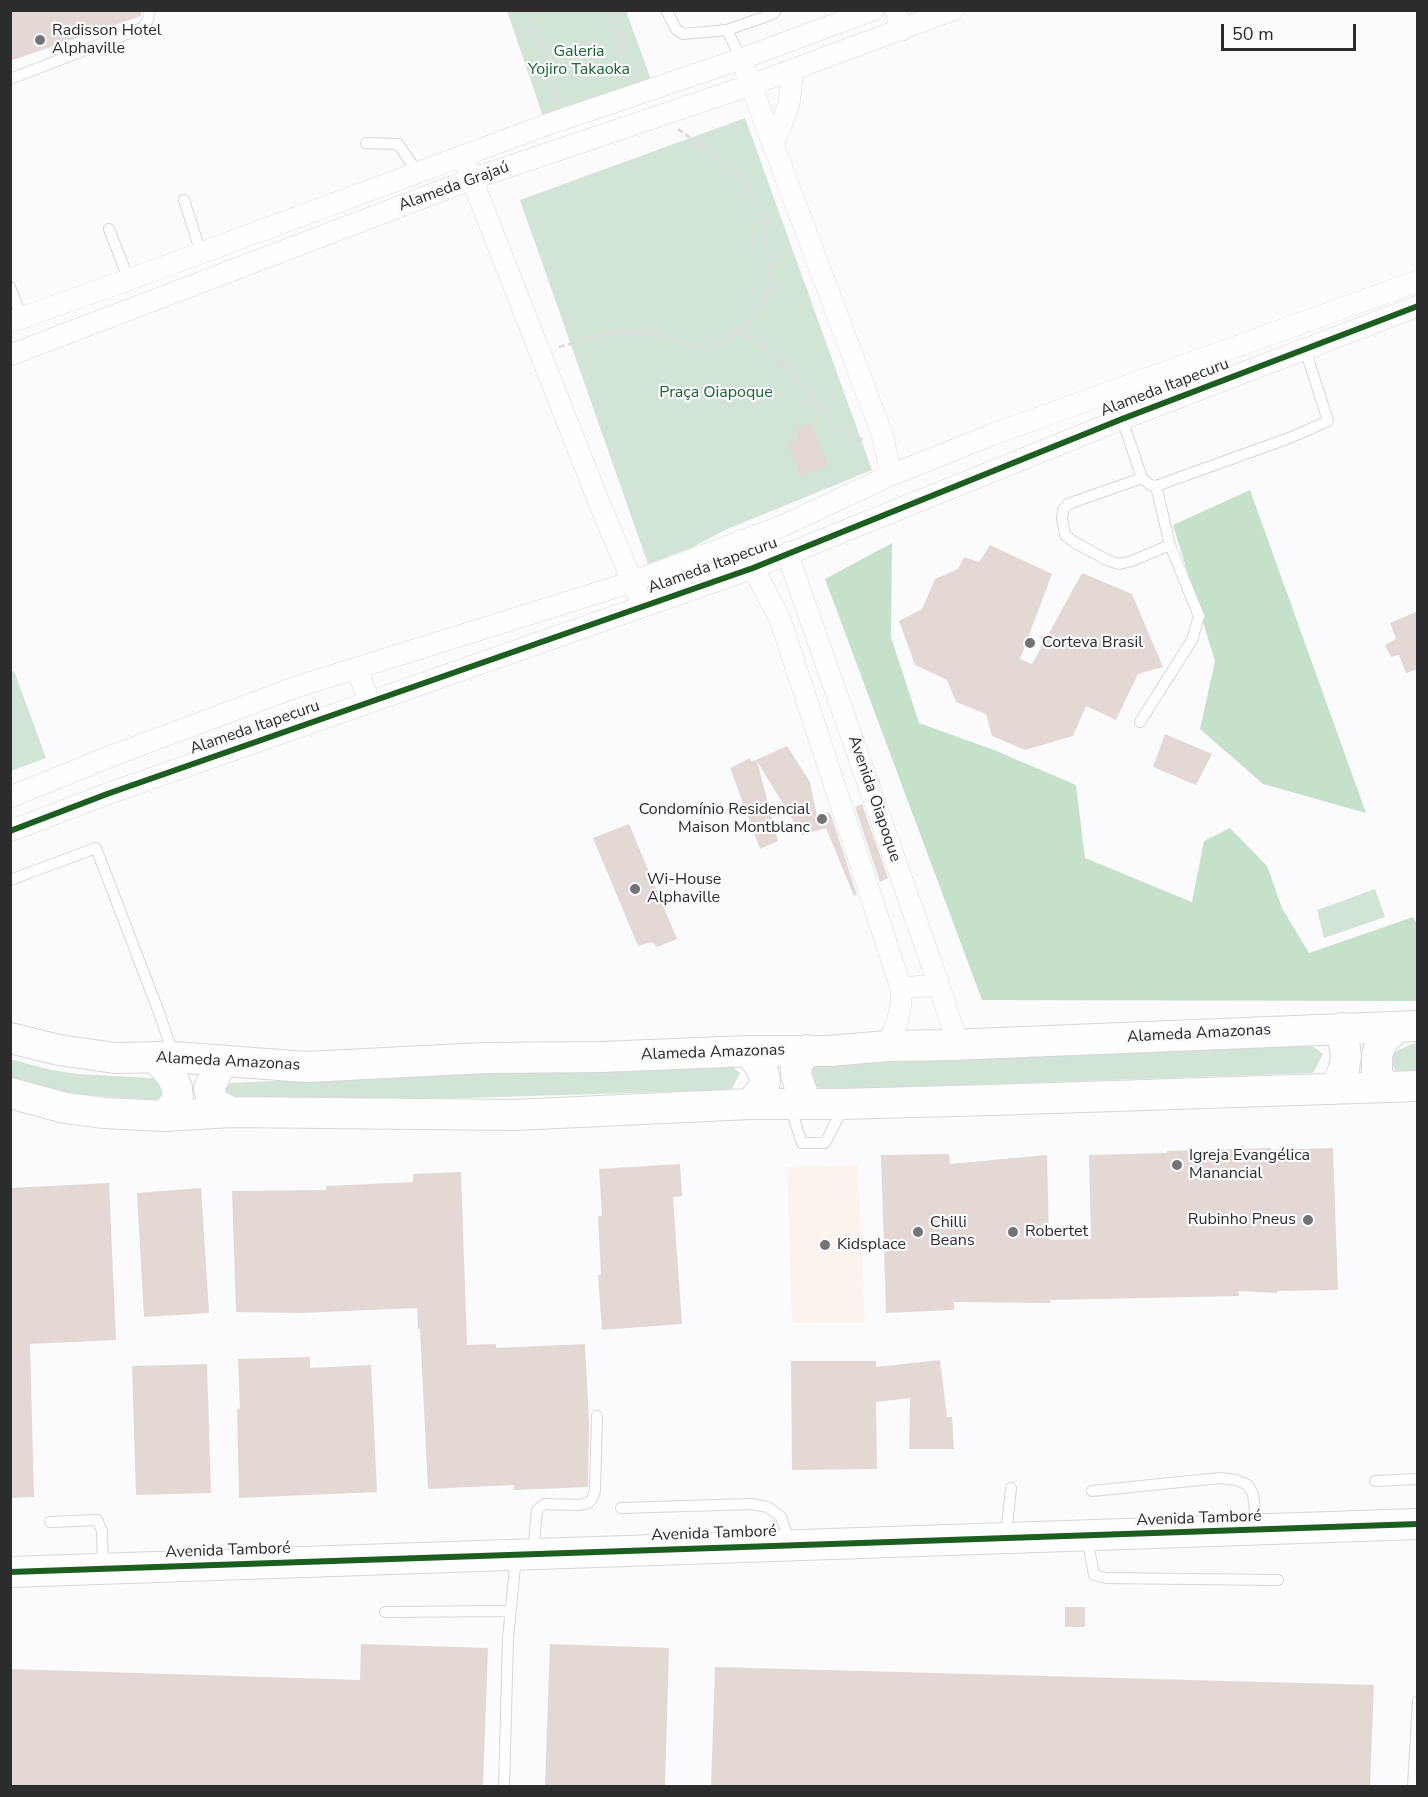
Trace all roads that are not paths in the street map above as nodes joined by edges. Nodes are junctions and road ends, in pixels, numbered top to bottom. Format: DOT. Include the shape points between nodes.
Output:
graph roads {
  1 [pos="149,10"];
  2 [pos="666,10"];
  3 [pos="776,10"];
  4 [pos="873,10"];
  5 [pos="953,10"];
  6 [pos="898,20"];
  7 [pos="727,30"];
  8 [pos="741,59"];
  9 [pos="794,69"];
  10 [pos="10,79"];
  11 [pos="751,85"];
  12 [pos="366,143"];
  13 [pos="773,146"];
  14 [pos="463,157"];
  15 [pos="418,173"];
  16 [pos="471,179"];
  17 [pos="184,200"];
  18 [pos="109,229"];
  19 [pos="201,253"];
  20 [pos="133,278"];
  21 [pos="1418,281"];
  22 [pos="10,286"];
  23 [pos="139,306"];
  24 [pos="1418,306"];
  25 [pos="16,320"];
  26 [pos="1305,349"];
  27 [pos="10,355"];
  28 [pos="1122,419"];
  29 [pos="991,435"];
  30 [pos="971,442"];
  31 [pos="1000,469"];
  32 [pos="891,475"];
  33 [pos="979,477"];
  34 [pos="1142,478"];
  35 [pos="1156,486"];
  36 [pos="741,540"];
  37 [pos="1170,545"];
  38 [pos="787,553"];
  39 [pos="753,568"];
  40 [pos="632,582"];
  41 [pos="643,607"];
  42 [pos="357,668"];
  43 [pos="369,702"];
  44 [pos="1140,723"];
  45 [pos="10,797"];
  46 [pos="10,831"];
  47 [pos="10,880"];
  48 [pos="939,985"];
  49 [pos="901,988"];
  50 [pos="1407,1026"];
  51 [pos="1342,1028"];
  52 [pos="10,1038"];
  53 [pos="958,1045"];
  54 [pos="888,1046"];
  55 [pos="806,1050"];
  56 [pos="749,1051"];
  57 [pos="164,1057"];
  58 [pos="222,1062"];
  59 [pos="1418,1086"];
  60 [pos="1382,1087"];
  61 [pos="1335,1089"];
  62 [pos="10,1093"];
  63 [pos="750,1104"];
  64 [pos="800,1104"];
  65 [pos="838,1104"];
  66 [pos="231,1112"];
  67 [pos="164,1116"];
  68 [pos="597,1416"];
  69 [pos="1418,1479"];
  70 [pos="1375,1481"];
  71 [pos="1011,1488"];
  72 [pos="1092,1491"];
  73 [pos="621,1508"];
  74 [pos="50,1522"];
  75 [pos="1418,1524"];
  76 [pos="1258,1531"];
  77 [pos="1087,1535"];
  78 [pos="1006,1538"];
  79 [pos="791,1544"];
  80 [pos="524,1554"];
  81 [pos="103,1569"];
  82 [pos="10,1572"];
  83 [pos="1278,1580"];
  84 [pos="510,1611"];
  85 [pos="385,1612"];
  86 [pos="1418,1701"];
  87 [pos="504,1786"];
  88 [pos="1413,1786"];
  1 -- 10 [label="lane" via="142,28"];
  2 -- 7 [label="lane" via="682,34"];
  3 -- 7 [label="lane"];
  4 -- 8 [label="street, Alameda Grajaú"];
  5 -- 6 [label="street, Alameda Grajaú"];
  6 -- 9 [label="street, Alameda Grajaú"];
  7 -- 8 [label="lane"];
  8 -- 11 [label="street"];
  8 -- 14 [label="street, Alameda Grajaú"];
  9 -- 11 [label="street, Alameda Grajaú"];
  9 -- 13 [label="street" via="789,104"];
  11 -- 13 [label="street"];
  11 -- 16 [label="street, Alameda Grajaú"];
  12 -- 15 [label="lane" via="398,144"];
  13 -- 32 [label="street" via="883,437"];
  14 -- 15 [label="street, Alameda Grajaú"];
  14 -- 16 [label="street"];
  15 -- 19 [label="street, Alameda Grajaú"];
  16 -- 23 [label="street, Alameda Grajaú"];
  16 -- 40 [label="street"];
  17 -- 19 [label="lane"];
  18 -- 20 [label="lane"];
  19 -- 20 [label="street, Alameda Grajaú"];
  20 -- 23 [label="street" via="144,287"];
  20 -- 25 [label="street, Alameda Grajaú"];
  21 -- 29 [label="street, Alameda Itapecuru"];
  22 -- 25 [label="lane"];
  23 -- 27 [label="street, Alameda Grajaú"];
  24 -- 26 [label="street, Alameda Itapecuru"];
  26 -- 28 [label="street, Alameda Itapecuru"];
  26 -- 35 [label="lane" via="1328,421"];
  28 -- 31 [label="street, Alameda Itapecuru"];
  28 -- 34 [label="lane"];
  29 -- 30 [label="street, Alameda Itapecuru"];
  29 -- 31 [label="street"];
  30 -- 32 [label="street, Alameda Itapecuru"];
  30 -- 33 [label="street" via="981,464"];
  31 -- 33 [label="street, Alameda Itapecuru"];
  32 -- 36 [label="street, Alameda Itapecuru" via="782,526"];
  33 -- 38 [label="street, Alameda Itapecuru"];
  34 -- 35 [label="lane"];
  34 -- 37 [label="lane" via="1068,504 1062,518 1065,535 1119,564"];
  35 -- 37 [label="lane"];
  36 -- 39 [label="street, Avenida Oiapoque"];
  36 -- 40 [label="street, Alameda Itapecuru"];
  37 -- 44 [label="lane" via="1199,616 1192,640"];
  38 -- 39 [label="street, Alameda Itapecuru"];
  38 -- 48 [label="street, Avenida Oiapoque"];
  39 -- 41 [label="street, Alameda Itapecuru"];
  39 -- 49 [label="street, Avenida Oiapoque" via="780,619"];
  40 -- 41 [label="street"];
  40 -- 42 [label="street, Alameda Itapecuru"];
  41 -- 43 [label="street, Alameda Itapecuru"];
  42 -- 43 [label="street"];
  42 -- 45 [label="street, Alameda Itapecuru" via="296,687"];
  43 -- 46 [label="street, Alameda Itapecuru"];
  47 -- 57 [label="lane" via="96,848 160,1015"];
  48 -- 49 [label="street"];
  48 -- 53 [label="street, Avenida Oiapoque"];
  49 -- 54 [label="street, Avenida Oiapoque" via="897,1023"];
  50 -- 51 [label="main road, Alameda Amazonas"];
  50 -- 60 [label="main road" via="1382,1041 1377,1055"];
  51 -- 53 [label="main road, Alameda Amazonas"];
  51 -- 61 [label="main road" via="1346,1056"];
  52 -- 57 [label="main road, Alameda Amazonas" via="115,1058"];
  53 -- 54 [label="main road, Alameda Amazonas"];
  54 -- 55 [label="main road, Alameda Amazonas"];
  55 -- 56 [label="main road, Alameda Amazonas"];
  55 -- 64 [label="main road" via="796,1067"];
  56 -- 58 [label="main road, Alameda Amazonas" via="307,1067"];
  56 -- 63 [label="main road" via="765,1081"];
  57 -- 58 [label="main road, Alameda Amazonas"];
  57 -- 67 [label="main road" via="178,1100"];
  58 -- 66 [label="main road" via="208,1088 213,1103"];
  59 -- 60 [label="main road"];
  60 -- 61 [label="main road"];
  61 -- 65 [label="main road"];
  62 -- 67 [label="main road" via="104,1113"];
  63 -- 64 [label="main road"];
  63 -- 66 [label="main road" via="520,1114"];
  64 -- 65 [label="main road"];
  64 -- 65 [label="lane" via="794,1119 802,1143 825,1143 838,1116"];
  66 -- 67 [label="main road"];
  68 -- 80 [label="lane" via="592,1499 578,1505 544,1504 537,1510"];
  69 -- 70 [label="lane"];
  71 -- 78 [label="lane"];
  72 -- 76 [label="lane" via="1220,1478 1236,1480 1248,1485 1253,1494"];
  73 -- 79 [label="lane" via="751,1504 768,1507 781,1517"];
  74 -- 81 [label="lane" via="97,1520 102,1531"];
  75 -- 76 [label="main road, Avenida Tamboré"];
  76 -- 77 [label="main road, Avenida Tamboré"];
  77 -- 78 [label="main road, Avenida Tamboré"];
  77 -- 83 [label="lane" via="1094,1575 1106,1578"];
  78 -- 79 [label="main road, Avenida Tamboré"];
  79 -- 80 [label="main road, Avenida Tamboré"];
  80 -- 81 [label="main road, Avenida Tamboré"];
  80 -- 84 [label="lane"];
  81 -- 82 [label="main road, Avenida Tamboré"];
  84 -- 85 [label="lane"];
  84 -- 87 [label="lane"];
  86 -- 88 [label="lane"];
}
